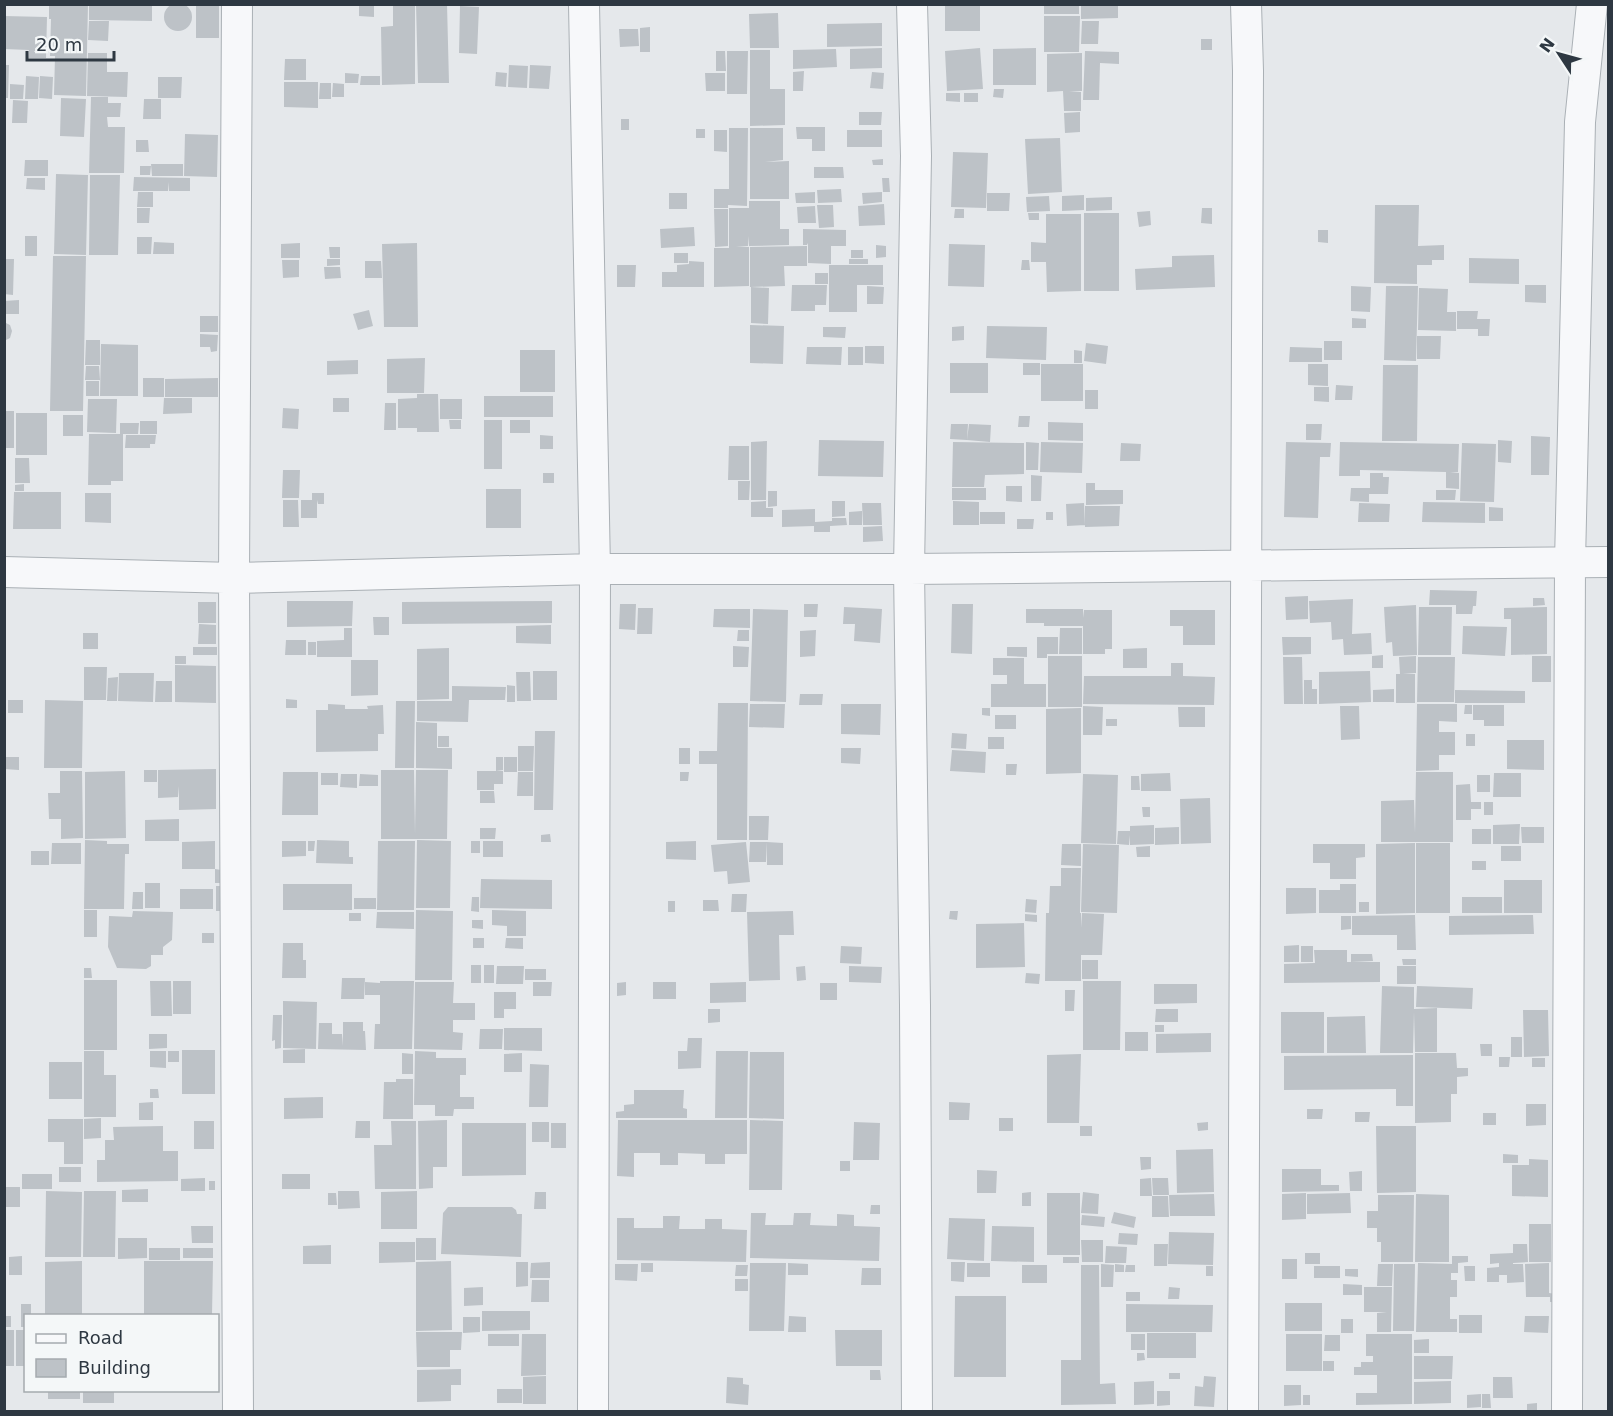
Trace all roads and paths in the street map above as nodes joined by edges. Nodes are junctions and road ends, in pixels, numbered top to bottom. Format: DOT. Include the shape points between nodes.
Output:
graph roads {
  1 [pos="237,4"];
  2 [pos="584,4"];
  3 [pos="912,4"];
  4 [pos="1246,4"];
  5 [pos="1592,4"];
  6 [pos="1603,4"];
  7 [pos="1608,8"];
  8 [pos="1570,562"];
  9 [pos="1608,562"];
  10 [pos="1245,566"];
  11 [pos="595,569"];
  12 [pos="909,569"];
  13 [pos="4,572"];
  14 [pos="234,578"];
  15 [pos="238,1412"];
  16 [pos="593,1412"];
  17 [pos="916,1412"];
  18 [pos="1243,1412"];
  19 [pos="1567,1412"];
  1 -- 14 [label="street"];
  2 -- 11 [label="street"];
  3 -- 12 [label="street" via="916,156"];
  4 -- 10 [label="street"];
  5 -- 8 [label="street" via="1580,122"];
  6 -- 7 [label="street"];
  8 -- 9 [label="street"];
  8 -- 10 [label="street"];
  8 -- 19 [label="street"];
  10 -- 12 [label="street"];
  10 -- 18 [label="street"];
  11 -- 12 [label="street"];
  11 -- 14 [label="street"];
  11 -- 16 [label="street"];
  12 -- 17 [label="street"];
  13 -- 14 [label="street"];
  14 -- 15 [label="street"];
}
